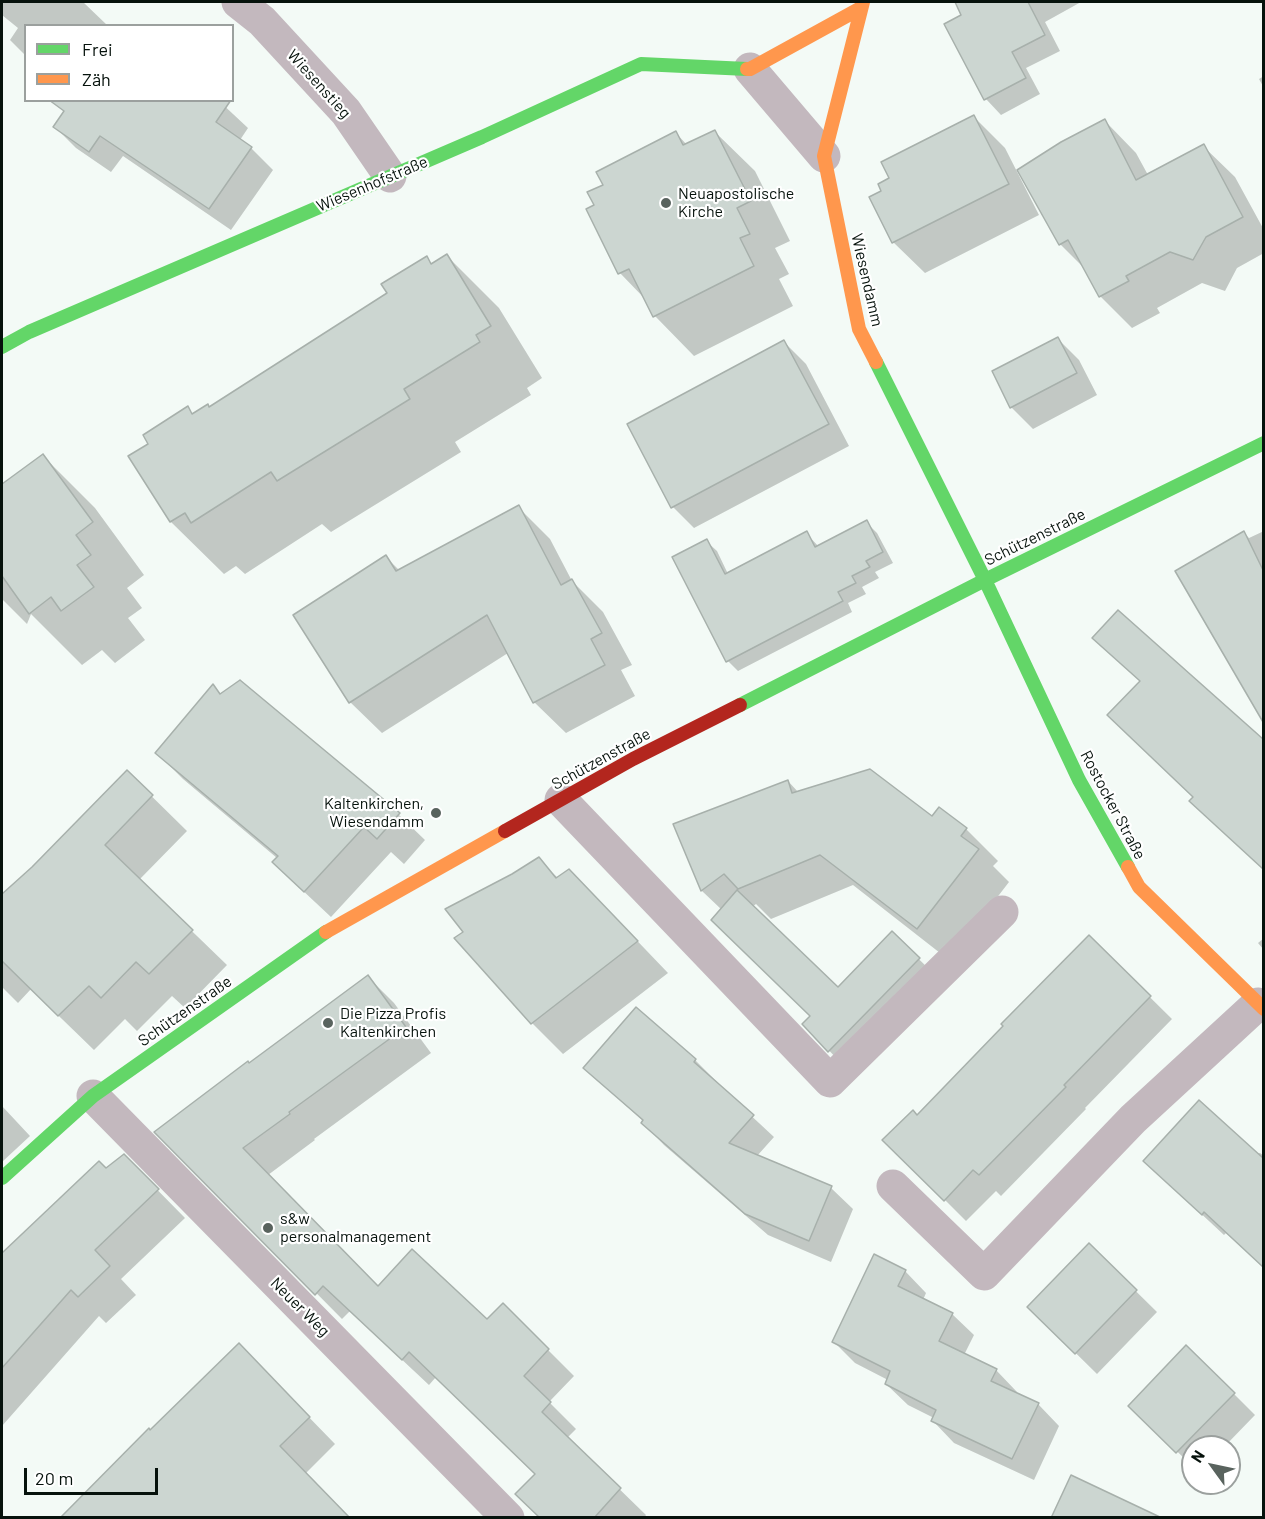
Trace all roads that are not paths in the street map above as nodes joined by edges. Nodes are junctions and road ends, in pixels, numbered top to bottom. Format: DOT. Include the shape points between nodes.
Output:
graph roads {
  1 [pos="238,2"];
  2 [pos="862,5"];
  3 [pos="750,69"];
  4 [pos="824,156"];
  5 [pos="390,176"];
  6 [pos="2,347"];
  7 [pos="1263,443"];
  8 [pos="985,580"];
  9 [pos="561,800"];
  10 [pos="1002,912"];
  11 [pos="1261,1006"];
  12 [pos="93,1096"];
  13 [pos="2,1178"];
  14 [pos="893,1186"];
  15 [pos="508,1518"];
  1 -- 5 [label="street, Wiesenstieg" via="262,21 346,112"];
  2 -- 3 [label="street"];
  2 -- 4 [label="street, Wiesendamm"];
  3 -- 4 [label="street"];
  3 -- 5 [label="street, Wiesenhofstraße" via="641,64"];
  4 -- 8 [label="street, Wiesendamm" via="859,329"];
  5 -- 6 [label="street, Wiesenhofstraße"];
  7 -- 8 [label="street, Schützenstraße"];
  8 -- 9 [label="street, Schützenstraße" via="633,759"];
  8 -- 11 [label="street, Rostocker Straße" via="1079,780 1139,887"];
  9 -- 10 [label="street" via="830,1081"];
  9 -- 12 [label="street, Schützenstraße" via="319,936"];
  11 -- 14 [label="street" via="1132,1119 984,1274"];
  12 -- 13 [label="street, Schützenstraße"];
  12 -- 15 [label="street, Neuer Weg"];
}
